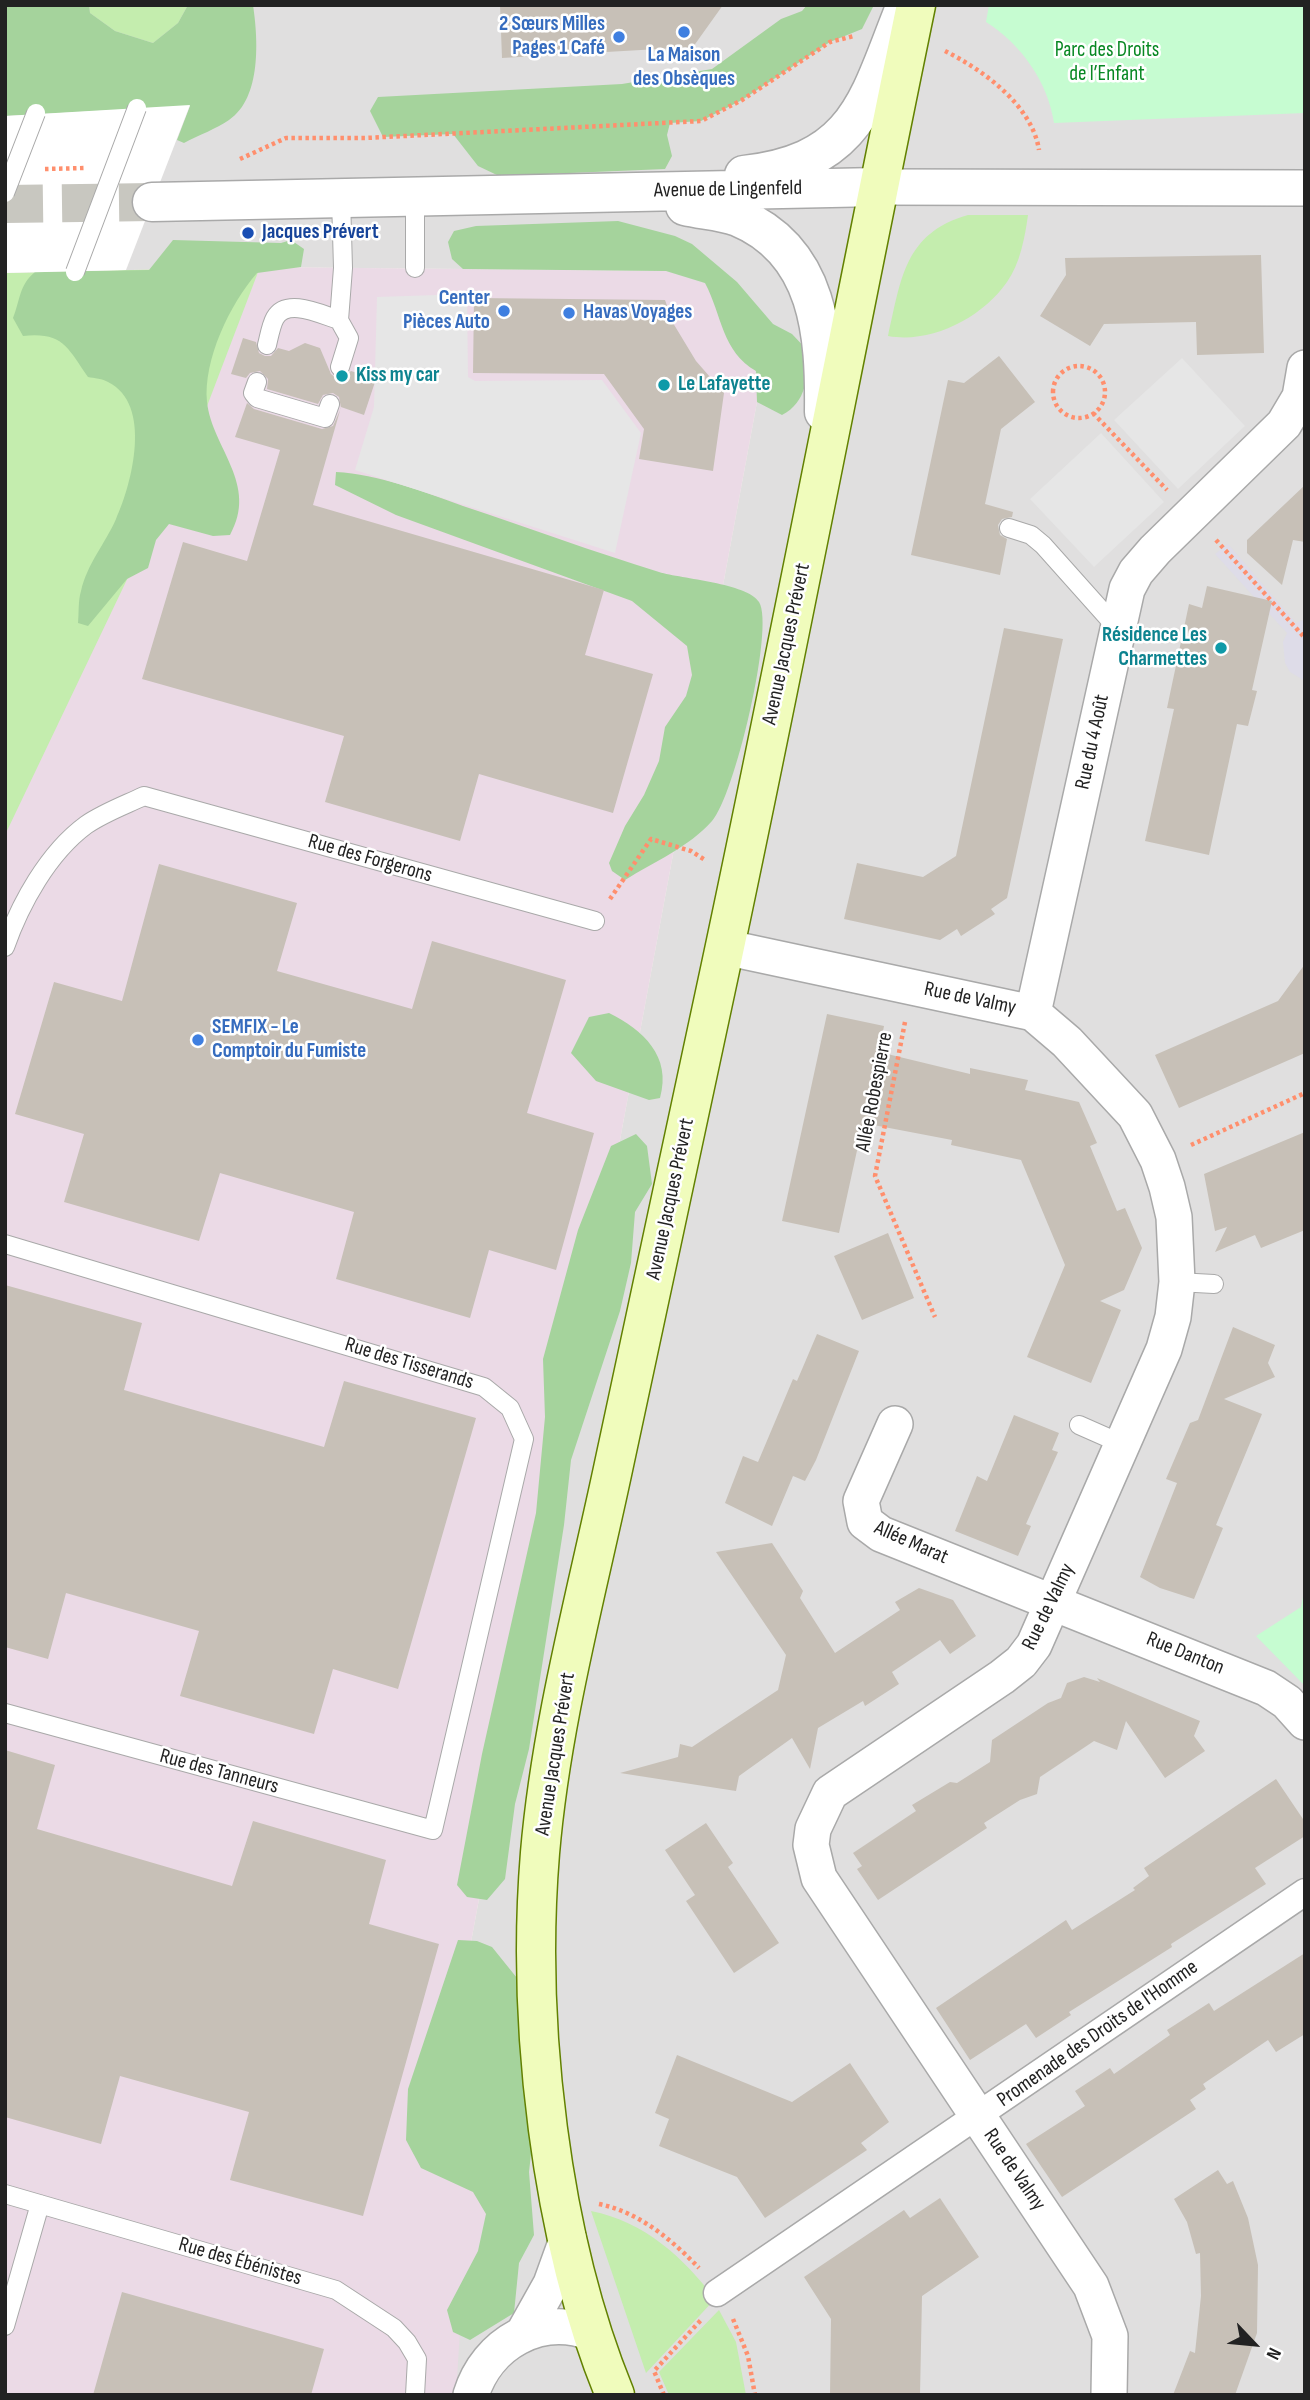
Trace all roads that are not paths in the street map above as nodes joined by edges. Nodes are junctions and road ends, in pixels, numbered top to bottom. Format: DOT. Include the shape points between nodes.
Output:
graph roads {
  1 [pos="916,5"];
  2 [pos="902,29"];
  3 [pos="137,108"];
  4 [pos="36,113"];
  5 [pos="879,187"];
  6 [pos="1305,188"];
  7 [pos="614,192"];
  8 [pos="5,193"];
  9 [pos="415,196"];
  10 [pos="341,198"];
  11 [pos="152,202"];
  12 [pos="415,268"];
  13 [pos="75,272"];
  14 [pos="339,320"];
  15 [pos="267,345"];
  16 [pos="340,367"];
  17 [pos="1305,368"];
  18 [pos="257,390"];
  19 [pos="327,411"];
  20 [pos="824,461"];
  21 [pos="1009,528"];
  22 [pos="1118,628"];
  23 [pos="595,921"];
  24 [pos="5,947"];
  25 [pos="724,947"];
  26 [pos="1033,1013"];
  27 [pos="5,1244"];
  28 [pos="1177,1282"];
  29 [pos="1214,1284"];
  30 [pos="895,1424"];
  31 [pos="1079,1425"];
  32 [pos="1122,1444"];
  33 [pos="1055,1601"];
  34 [pos="5,1713"];
  35 [pos="1305,1722"];
  36 [pos="433,1830"];
  37 [pos="1305,1892"];
  38 [pos="978,2116"];
  39 [pos="5,2194"];
  40 [pos="40,2204"];
  41 [pos="568,2237"];
  42 [pos="717,2293"];
  43 [pos="5,2326"];
  44 [pos="592,2333"];
  45 [pos="523,2334"];
  46 [pos="415,2395"];
  47 [pos="471,2395"];
  48 [pos="615,2395"];
  49 [pos="1110,2395"];
  1 -- 2 [label="main road, Avenue Jacques Prévert"];
  2 -- 5 [label="main road, Avenue Jacques Prévert"];
  2 -- 7 [label="street" via="860,115 842,138 814,156 755,173"];
  3 -- 13 [label="lane, bridge"];
  4 -- 8 [label="lane, bridge"];
  5 -- 6 [label="street, Avenue de Lingenfeld"];
  5 -- 7 [label="street, Avenue de Lingenfeld"];
  5 -- 20 [label="main road, Avenue Jacques Prévert"];
  7 -- 9 [label="street, Avenue de Lingenfeld"];
  7 -- 20 [label="street" via="737,217 773,239 796,265 818,311 823,346"];
  9 -- 10 [label="street, Avenue de Lingenfeld"];
  9 -- 12 [label="lane"];
  10 -- 11 [label="street, Avenue de Lingenfeld"];
  10 -- 14 [label="lane"];
  14 -- 15 [label="lane" via="293,307 275,317"];
  14 -- 16 [label="lane" via="349,338"];
  17 -- 22 [label="street, Rue du 4 Août" via="1300,397 1284,424 1136,572"];
  18 -- 19 [label="lane"];
  20 -- 25 [label="main road, Avenue Jacques Prévert"];
  21 -- 22 [label="lane" via="1031,535 1043,545"];
  22 -- 26 [label="street, Rue du 4 Août"];
  23 -- 24 [label="lane, Rue des Forgerons" via="144,796 85,826 48,865 14,922"];
  25 -- 26 [label="street, Rue de Valmy"];
  25 -- 41 [label="main road, Avenue Jacques Prévert" via="565,1692 540,1850 535,1945 539,2022"];
  26 -- 28 [label="street, Rue de Valmy" via="1096,1070 1135,1115 1167,1187 1174,1217"];
  27 -- 36 [label="lane, Rue des Tisserands" via="484,1387 510,1408 524,1439"];
  28 -- 29 [label="lane"];
  28 -- 32 [label="street, Rue de Valmy" via="1164,1349"];
  30 -- 33 [label="street, Allée Marat" via="861,1501 865,1522 881,1534"];
  31 -- 32 [label="lane"];
  32 -- 33 [label="street, Rue de Valmy"];
  33 -- 35 [label="street, Rue Danton" via="1266,1688"];
  33 -- 38 [label="street, Rue de Valmy" via="1021,1662 830,1793 813,1829 812,1853 820,1878"];
  34 -- 36 [label="lane, Rue des Tanneurs"];
  37 -- 38 [label="street, Promenade des Droits de l'Homme"];
  38 -- 42 [label="street, Promenade des Droits de l'Homme"];
  38 -- 49 [label="street, Rue de Valmy" via="1091,2286 1110,2336"];
  39 -- 40 [label="lane, Rue des Ébénistes"];
  40 -- 43 [label="lane"];
  40 -- 46 [label="lane, Rue des Ébénistes" via="336,2290 394,2328 407,2342 417,2359"];
  41 -- 44 [label="main road, Avenue Jacques Prévert"];
  41 -- 45 [label="street" via="551,2284"];
  44 -- 45 [label="street" via="562,2326"];
  44 -- 48 [label="main road, Avenue Jacques Prévert"];
  45 -- 47 [label="street" via="490,2358"];
}
